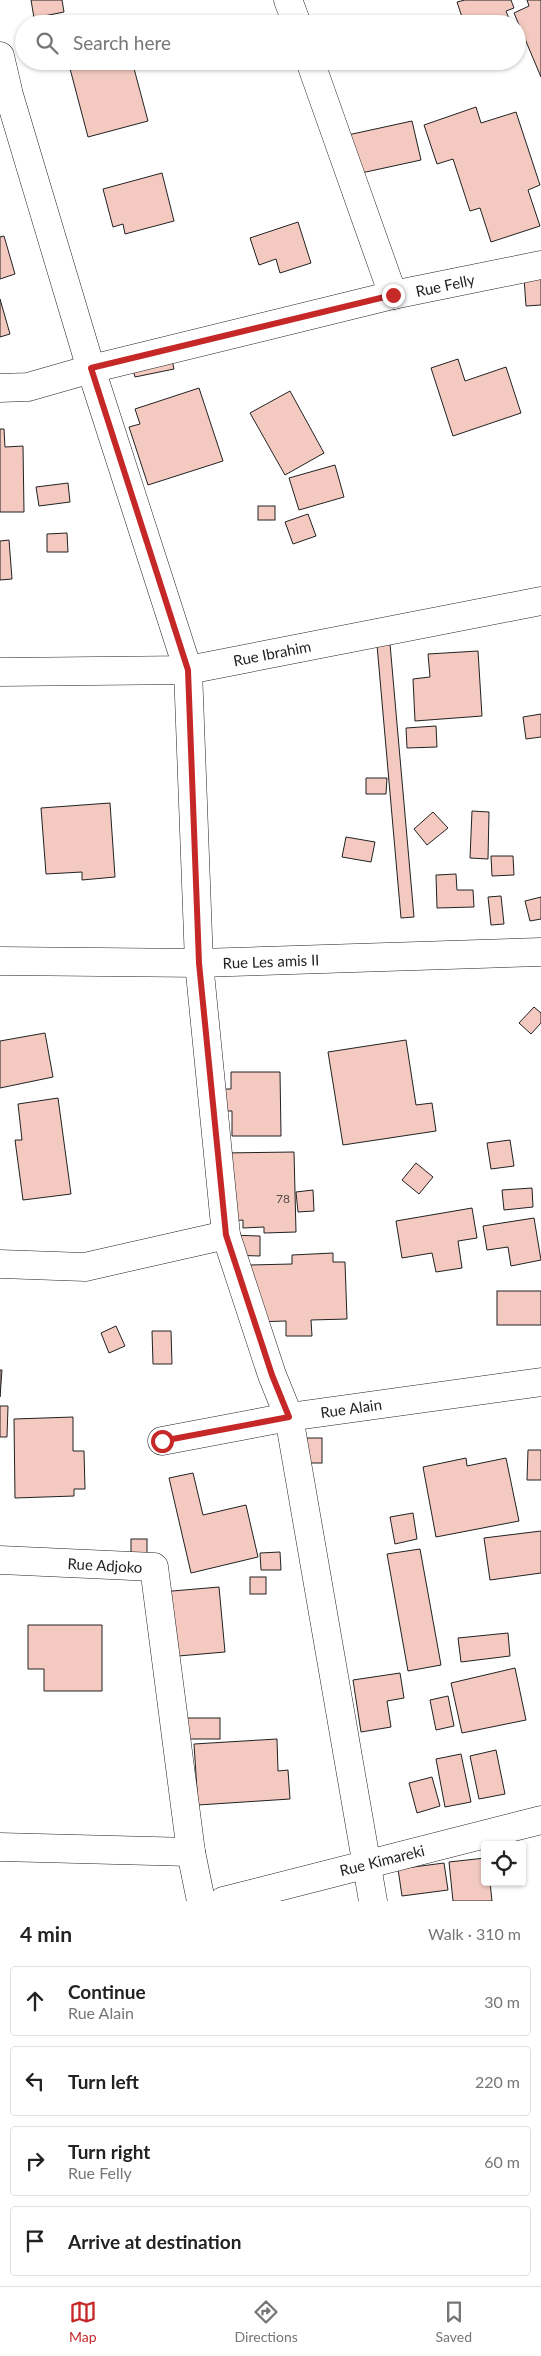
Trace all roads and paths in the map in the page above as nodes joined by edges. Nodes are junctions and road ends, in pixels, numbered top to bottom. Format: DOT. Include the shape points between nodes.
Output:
graph roads {
  1 [pos="288,0"];
  2 [pos="294,15"];
  3 [pos="0,56"];
  4 [pos="313,70"];
  5 [pos="5,95"];
  6 [pos="541,264"];
  7 [pos="393,295"];
  8 [pos="91,368"];
  9 [pos="0,388"];
  10 [pos="541,601"];
  11 [pos="188,670"];
  12 [pos="0,672"];
  13 [pos="541,952"];
  14 [pos="0,961"];
  15 [pos="199,963"];
  16 [pos="226,1235"];
  17 [pos="0,1264"];
  18 [pos="541,1382"];
  19 [pos="289,1417"];
  20 [pos="162,1441"];
  21 [pos="0,1560"];
  22 [pos="541,1820"];
  23 [pos="0,1847"];
  24 [pos="191,1852"];
  25 [pos="368,1864"];
  26 [pos="201,1901"];
  27 [pos="223,1901"];
  28 [pos="373,1901"];
  1 -- 2 [label="street"];
  3 -- 5 [label="street"];
  4 -- 7 [label="street"];
  5 -- 8 [label="street"];
  6 -- 7 [label="street, Rue Felly"];
  7 -- 8 [label="street, Rue Felly"];
  8 -- 9 [label="street, Rue Felly" via="28,386"];
  8 -- 11 [label="street"];
  10 -- 11 [label="street, Rue Ibrahim"];
  11 -- 12 [label="street, Rue Ibrahim"];
  11 -- 15 [label="street"];
  13 -- 15 [label="street, Rue Les amis II"];
  14 -- 15 [label="street, Rue Les amis II"];
  15 -- 16 [label="street"];
  16 -- 17 [label="street" via="85,1267"];
  16 -- 19 [label="street"];
  18 -- 19 [label="street, Rue Alain"];
  19 -- 20 [label="street, Rue Alain"];
  19 -- 25 [label="street"];
  21 -- 24 [label="street, Rue Adjoko" via="154,1567"];
  22 -- 25 [label="street, Rue Kimareki"];
  23 -- 24 [label="street"];
  24 -- 26 [label="street"];
  25 -- 27 [label="street, Rue Kimareki"];
  25 -- 28 [label="street"];
}
